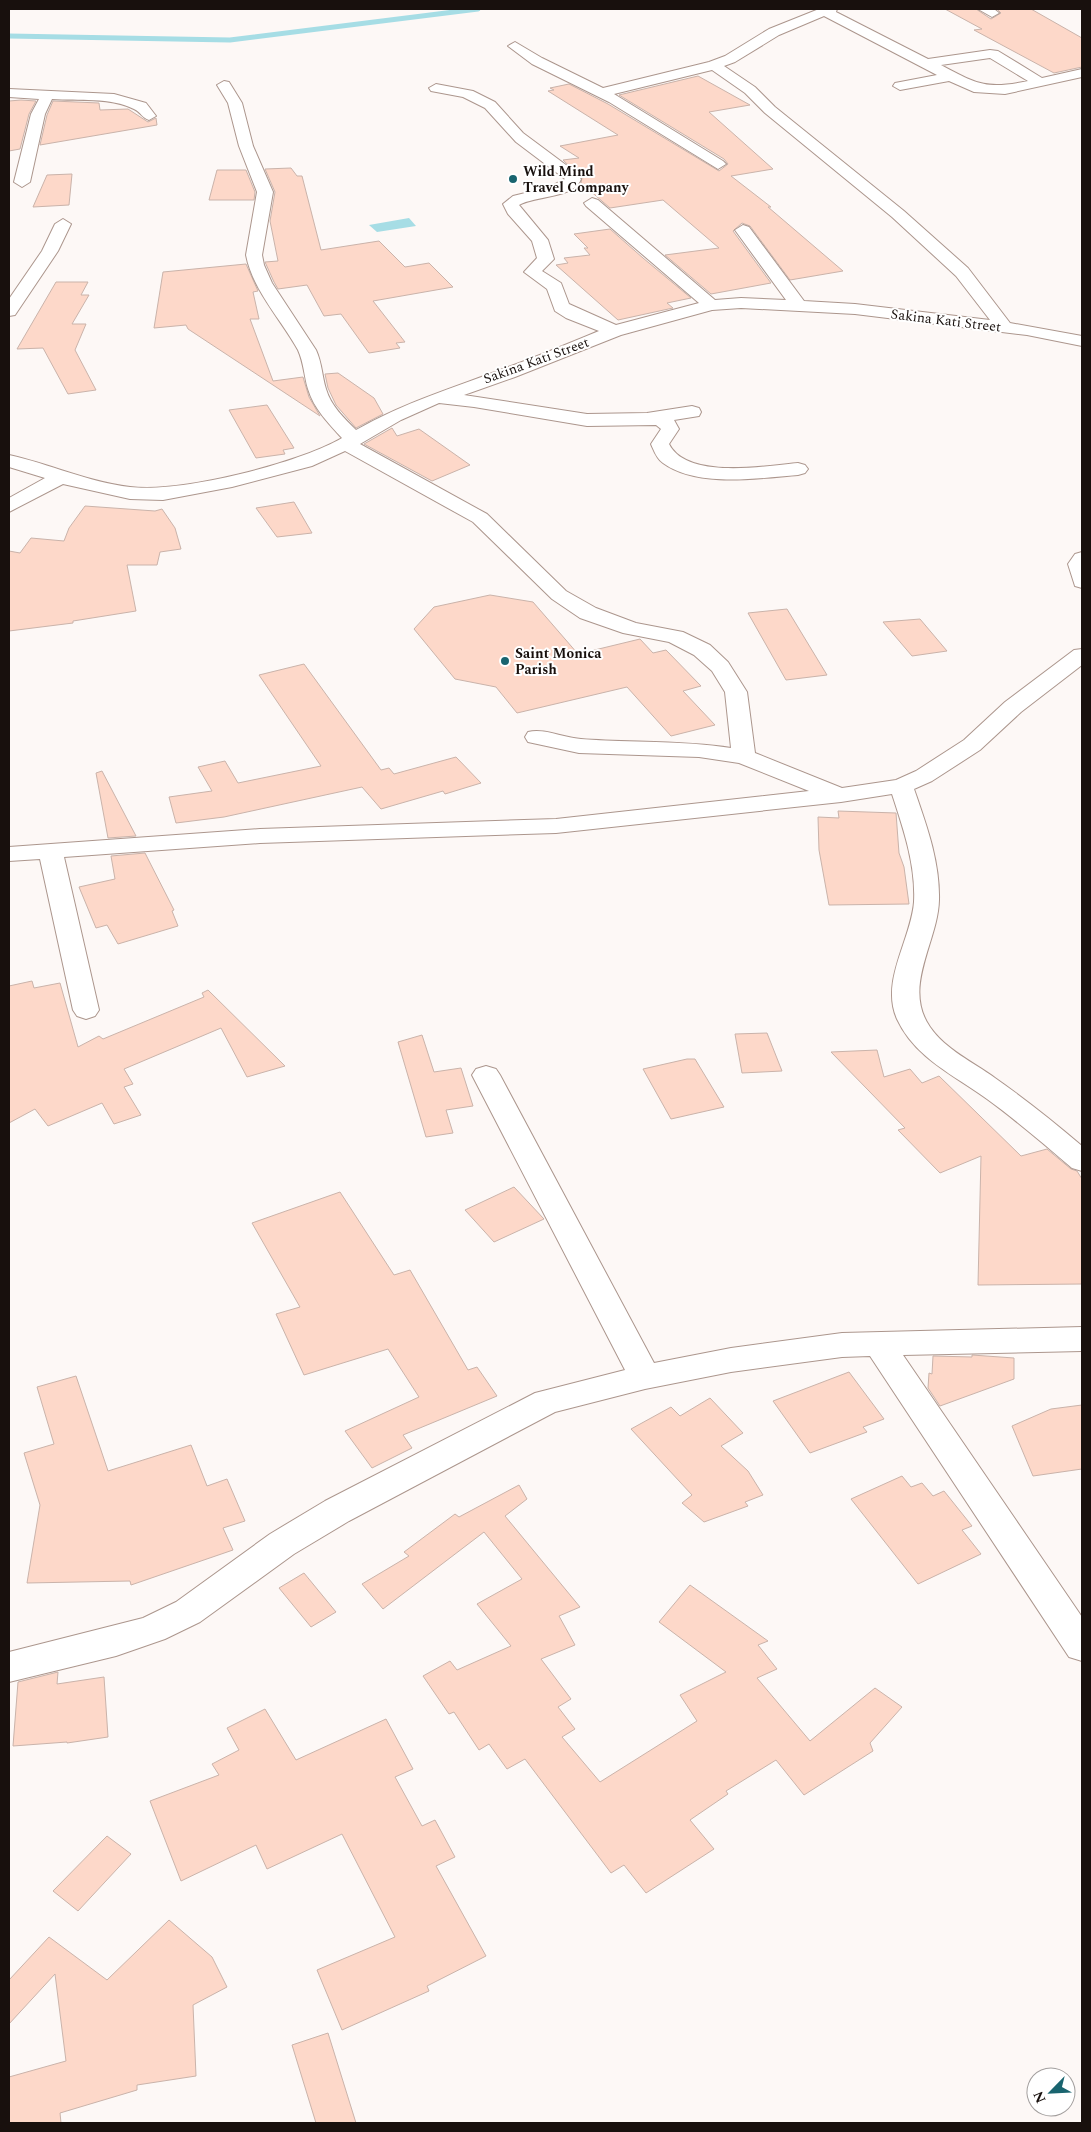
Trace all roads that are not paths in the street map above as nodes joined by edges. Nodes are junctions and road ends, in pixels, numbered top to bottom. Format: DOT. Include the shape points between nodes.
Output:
graph roads {
  1 [pos="828,10"];
  2 [pos="515,46"];
  3 [pos="929,63"];
  4 [pos="714,65"];
  5 [pos="1082,73"];
  6 [pos="953,76"];
  7 [pos="1041,82"];
  8 [pos="224,85"];
  9 [pos="900,86"];
  10 [pos="436,88"];
  11 [pos="9,93"];
  12 [pos="600,93"];
  13 [pos="48,94"];
  14 [pos="149,116"];
  15 [pos="718,164"];
  16 [pos="22,182"];
  17 [pos="592,203"];
  18 [pos="63,224"];
  19 [pos="744,230"];
  20 [pos="798,304"];
  21 [pos="710,305"];
  22 [pos="9,311"];
  23 [pos="1004,327"];
  24 [pos="614,331"];
  25 [pos="1082,341"];
  26 [pos="436,398"];
  27 [pos="692,412"];
  28 [pos="647,419"];
  29 [pos="349,441"];
  30 [pos="9,461"];
  31 [pos="798,469"];
  32 [pos="62,477"];
  33 [pos="9,506"];
  34 [pos="1082,558"];
  35 [pos="1082,582"];
  36 [pos="1082,654"];
  37 [pos="536,737"];
  38 [pos="744,757"];
  39 [pos="901,786"];
  40 [pos="841,795"];
  41 [pos="50,851"];
  42 [pos="9,854"];
  43 [pos="86,1010"];
  44 [pos="486,1075"];
  45 [pos="1082,1161"];
  46 [pos="1082,1339"];
  47 [pos="879,1344"];
  48 [pos="645,1377"];
  49 [pos="1082,1646"];
  50 [pos="9,1667"];
  1 -- 3 [label="street"];
  1 -- 4 [label="street" via="774,32"];
  2 -- 12 [label="street"];
  3 -- 6 [label="street"];
  3 -- 7 [label="street" via="998,55"];
  4 -- 12 [label="street"];
  4 -- 23 [label="street" via="750,90 898,214 962,272"];
  5 -- 7 [label="street"];
  6 -- 7 [label="street" via="974,88 990,91"];
  6 -- 9 [label="street"];
  8 -- 29 [label="street" via="234,103 246,146 265,192 255,264 313,365 319,396"];
  10 -- 24 [label="street" via="467,93 486,103 497,111 508,128 573,179 554,191 511,204 540,240 546,259 532,272 555,287 561,307"];
  11 -- 13 [label="street"];
  12 -- 15 [label="street"];
  13 -- 14 [label="street" via="114,98 140,106"];
  13 -- 16 [label="street" via="38,114"];
  17 -- 21 [label="street"];
  18 -- 22 [label="street" via="50,251"];
  19 -- 20 [label="street"];
  20 -- 21 [label="street, Sakina Kati Street" via="740,302"];
  20 -- 23 [label="street, Sakina Kati Street"];
  21 -- 24 [label="street, Sakina Kati Street"];
  23 -- 25 [label="street, Sakina Kati Street"];
  24 -- 26 [label="street, Sakina Kati Street"];
  26 -- 28 [label="street" via="520,408 574,419"];
  26 -- 29 [label="street, Sakina Kati Street"];
  27 -- 28 [label="street"];
  28 -- 31 [label="street" via="669,425 670,429 660,444 670,460 683,466 716,472"];
  29 -- 32 [label="street, Sakina Kati Street" via="278,470 162,494 130,494"];
  29 -- 38 [label="street" via="480,518 559,594 588,612 631,628 675,637 702,650 720,667 736,692"];
  30 -- 32 [label="street, Sakina Kati Street"];
  32 -- 33 [label="street"];
  34 -- 35 [label="street" via="1078,564"];
  36 -- 39 [label="street" via="1013,707 972,745 924,776"];
  37 -- 38 [label="street" via="579,746 699,750"];
  38 -- 40 [label="street"];
  39 -- 40 [label="street"];
  39 -- 45 [label="street" via="919,840 925,880 925,916 904,984 910,1018 921,1036 948,1062 983,1082"];
  40 -- 41 [label="street" via="556,826 260,836"];
  41 -- 42 [label="street"];
  41 -- 43 [label="street"];
  44 -- 48 [label="street"];
  46 -- 47 [label="street"];
  47 -- 48 [label="street" via="842,1345 731,1360"];
  47 -- 49 [label="street"];
  48 -- 50 [label="street" via="546,1402 338,1511 282,1544 188,1612 154,1629"];
}
